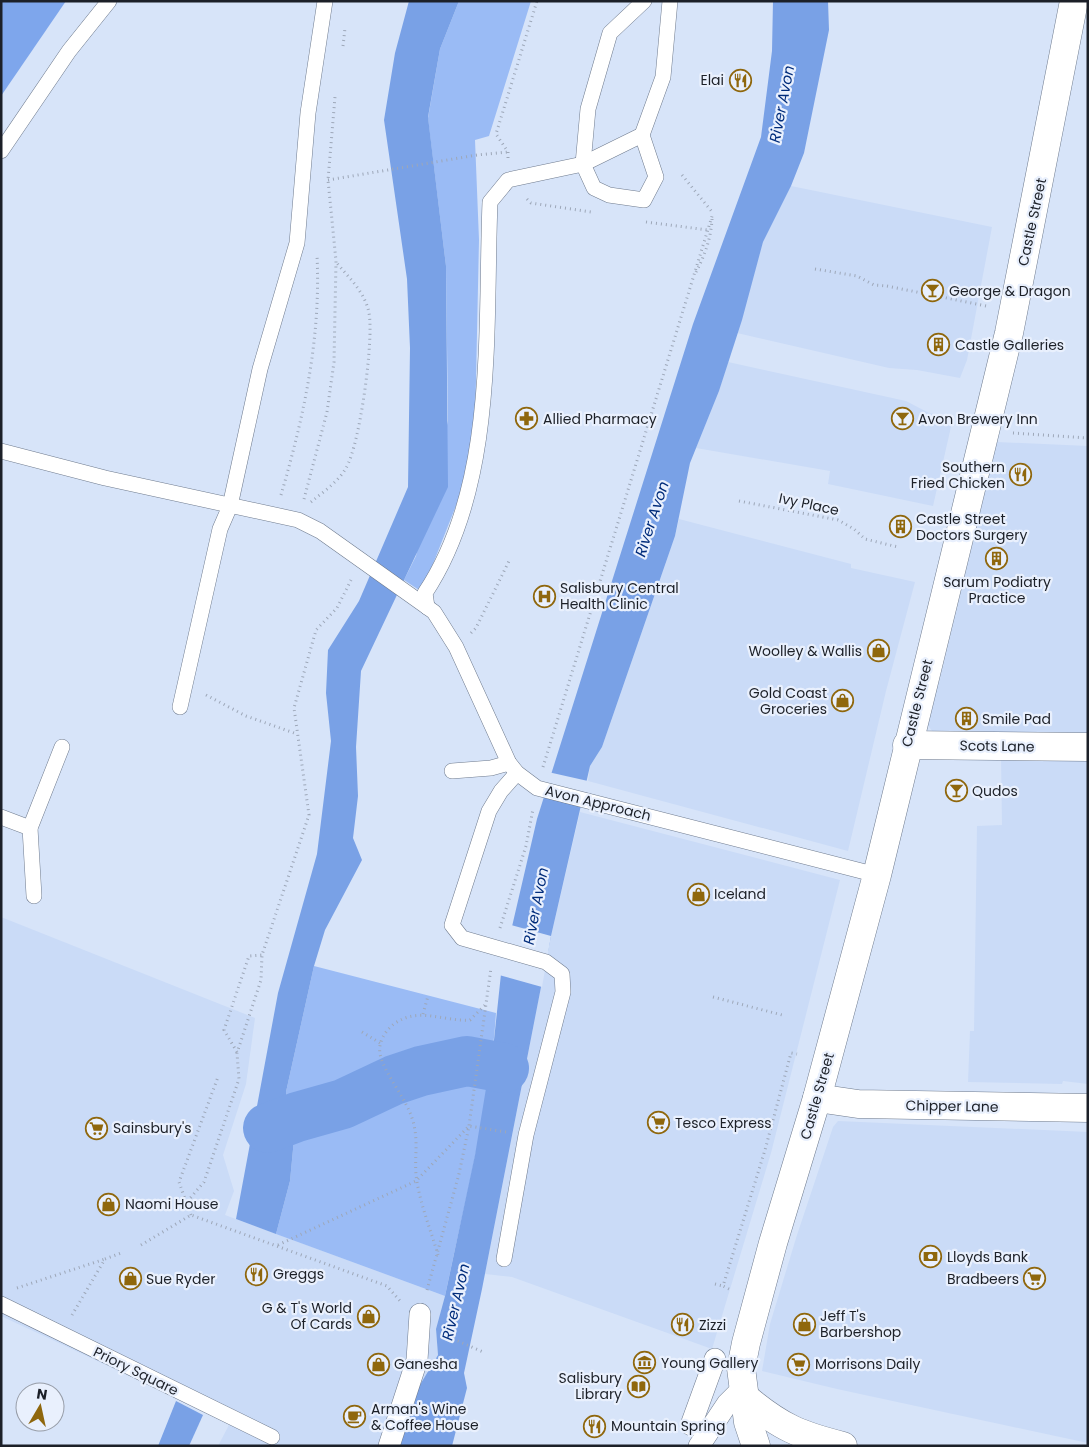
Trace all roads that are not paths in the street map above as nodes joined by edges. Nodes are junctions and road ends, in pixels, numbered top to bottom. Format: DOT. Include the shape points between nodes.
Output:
graph roads {
  1 [pos="109,1"];
  2 [pos="325,1"];
  3 [pos="644,1"];
  4 [pos="670,1"];
  5 [pos="1078,7"];
  6 [pos="642,135"];
  7 [pos="1,151"];
  8 [pos="583,164"];
  9 [pos="1,451"];
  10 [pos="230,506"];
  11 [pos="427,607"];
  12 [pos="180,707"];
  13 [pos="907,745"];
  14 [pos="1088,747"];
  15 [pos="62,748"];
  16 [pos="513,768"];
  17 [pos="452,771"];
  18 [pos="1,817"];
  19 [pos="30,828"];
  20 [pos="877,875"];
  21 [pos="34,896"];
  22 [pos="817,1098"];
  23 [pos="1088,1108"];
  24 [pos="504,1259"];
  25 [pos="1,1304"];
  26 [pos="424,1321"];
  27 [pos="712,1358"];
  28 [pos="744,1385"];
  29 [pos="696,1431"];
  30 [pos="272,1437"];
  31 [pos="389,1446"];
  32 [pos="756,1446"];
  33 [pos="843,1446"];
  1 -- 7 [label="lane" via="69,51"];
  2 -- 10 [label="lane" via="308,113 297,243 260,369"];
  3 -- 8 [label="lane" via="610,33 588,109"];
  4 -- 6 [label="lane" via="663,77"];
  5 -- 13 [label="street, Castle Street" via="1013,311"];
  6 -- 8 [label="lane"];
  6 -- 8 [label="lane" via="656,177 644,200 609,195 594,188"];
  8 -- 11 [label="lane" via="508,180 490,202 482,419 464,505 437,575 425,594"];
  9 -- 10 [label="lane, Avon Approach"];
  10 -- 11 [label="lane, Avon Approach" via="299,515"];
  10 -- 12 [label="lane" via="220,528"];
  11 -- 16 [label="lane, Avon Approach" via="442,622 456,647"];
  13 -- 14 [label="street, Scots Lane"];
  13 -- 20 [label="street, Castle Street"];
  15 -- 19 [label="lane"];
  16 -- 17 [label="lane"];
  16 -- 20 [label="lane, Avon Approach" via="540,788"];
  16 -- 24 [label="lane" via="489,811 452,925 462,938 546,962 562,974 562,992 526,1135"];
  18 -- 19 [label="lane"];
  19 -- 21 [label="lane"];
  20 -- 22 [label="street, Castle Street"];
  22 -- 23 [label="street, Chipper Lane" via="858,1104"];
  22 -- 28 [label="street, Castle Street" via="751,1321"];
  25 -- 30 [label="lane, Priory Square"];
  26 -- 31 [label="street" via="417,1360"];
  27 -- 28 [label="lane"];
  27 -- 29 [label="street"];
  28 -- 29 [label="street"];
  28 -- 32 [label="street, Castle Street" via="748,1422"];
  28 -- 33 [label="street" via="763,1413 797,1433"];
}
